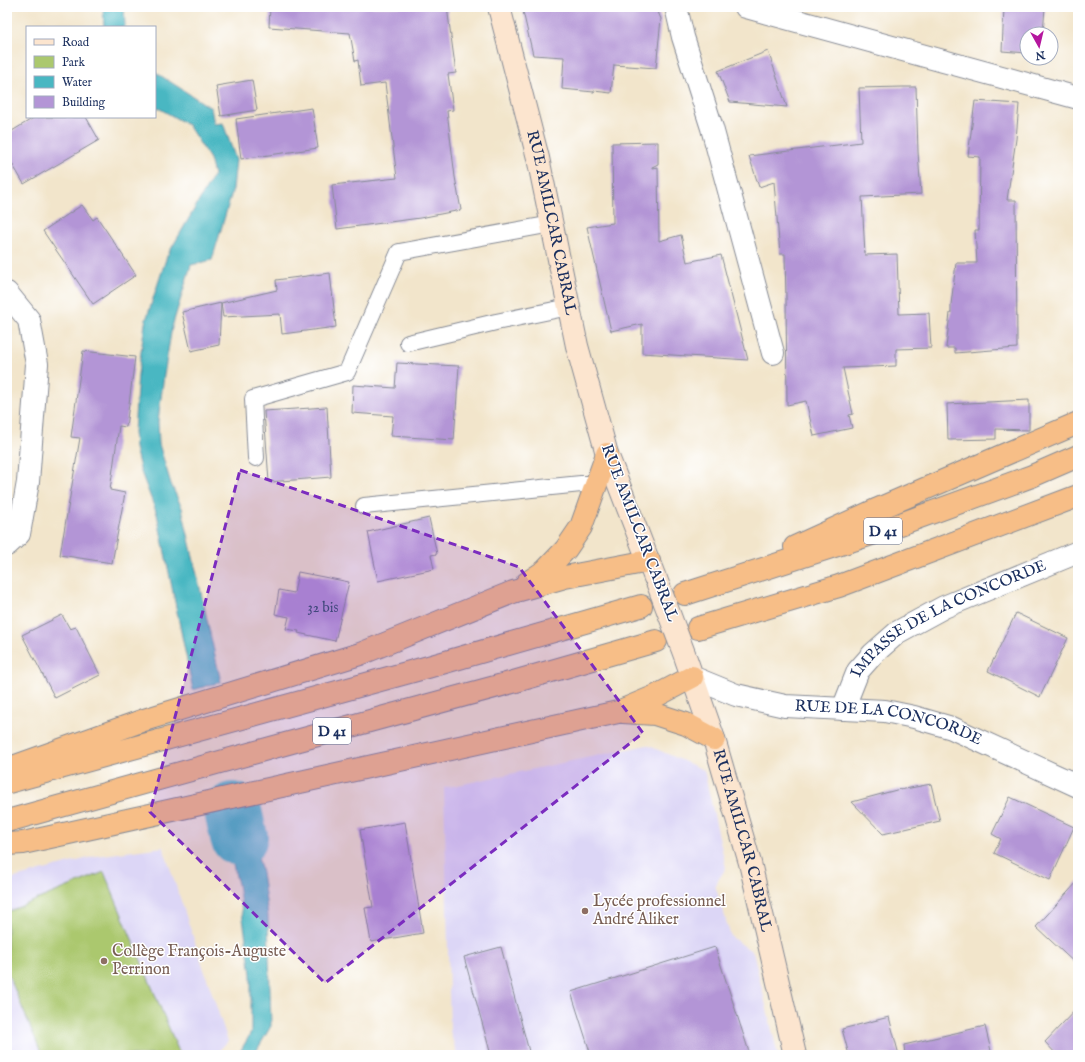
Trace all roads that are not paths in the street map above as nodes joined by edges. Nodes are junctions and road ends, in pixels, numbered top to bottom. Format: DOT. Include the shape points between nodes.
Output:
graph roads {
  1 [pos="500,7"];
  2 [pos="676,7"];
  3 [pos="746,7"];
  4 [pos="1078,98"];
  5 [pos="552,224"];
  6 [pos="7,293"];
  7 [pos="569,307"];
  8 [pos="408,343"];
  9 [pos="773,353"];
  10 [pos="1078,423"];
  11 [pos="607,454"];
  12 [pos="1078,456"];
  13 [pos="256,458"];
  14 [pos="596,484"];
  15 [pos="1078,496"];
  16 [pos="364,506"];
  17 [pos="7,545"];
  18 [pos="1078,552"];
  19 [pos="652,570"];
  20 [pos="513,592"];
  21 [pos="641,606"];
  22 [pos="698,628"];
  23 [pos="656,640"];
  24 [pos="692,677"];
  25 [pos="843,708"];
  26 [pos="618,712"];
  27 [pos="714,738"];
  28 [pos="7,769"];
  29 [pos="7,783"];
  30 [pos="1078,786"];
  31 [pos="7,820"];
  32 [pos="7,844"];
  33 [pos="795,1055"];
  1 -- 5 [label="street, RUE AMILCAR CABRAL"];
  2 -- 9 [label="street" via="712,128"];
  3 -- 4 [label="street"];
  5 -- 7 [label="street, RUE AMILCAR CABRAL"];
  5 -- 13 [label="lane" via="399,252 347,372 253,399"];
  6 -- 17 [label="street" via="29,320 37,364 28,482 19,534"];
  7 -- 8 [label="lane"];
  7 -- 11 [label="street, RUE AMILCAR CABRAL" via="577,346"];
  10 -- 12 [label="highway, D 41" via="692,592 884,530 1032,476"];
  11 -- 14 [label="highway"];
  11 -- 19 [label="street, RUE AMILCAR CABRAL"];
  14 -- 16 [label="lane"];
  14 -- 20 [label="highway" via="581,527 566,549 545,570"];
  15 -- 22 [label="highway, D 41" via="839,586"];
  18 -- 25 [label="street, IMPASSE DE LA CONCORDE" via="944,607 898,632 858,671"];
  19 -- 20 [label="highway" via="566,577"];
  19 -- 24 [label="street, RUE AMILCAR CABRAL, bridge"];
  20 -- 28 [label="highway" via="360,654 144,720"];
  21 -- 29 [label="highway, D 41"];
  23 -- 31 [label="highway, D 41" via="513,682"];
  24 -- 25 [label="street, RUE DE LA CONCORDE" via="736,695 785,706"];
  24 -- 26 [label="highway"];
  24 -- 27 [label="street, RUE AMILCAR CABRAL"];
  25 -- 30 [label="street, RUE DE LA CONCORDE" via="886,711 952,728"];
  26 -- 27 [label="highway" via="655,714 686,724"];
  26 -- 32 [label="highway" via="23,843"];
  27 -- 33 [label="street, RUE AMILCAR CABRAL" via="750,863"];
}
